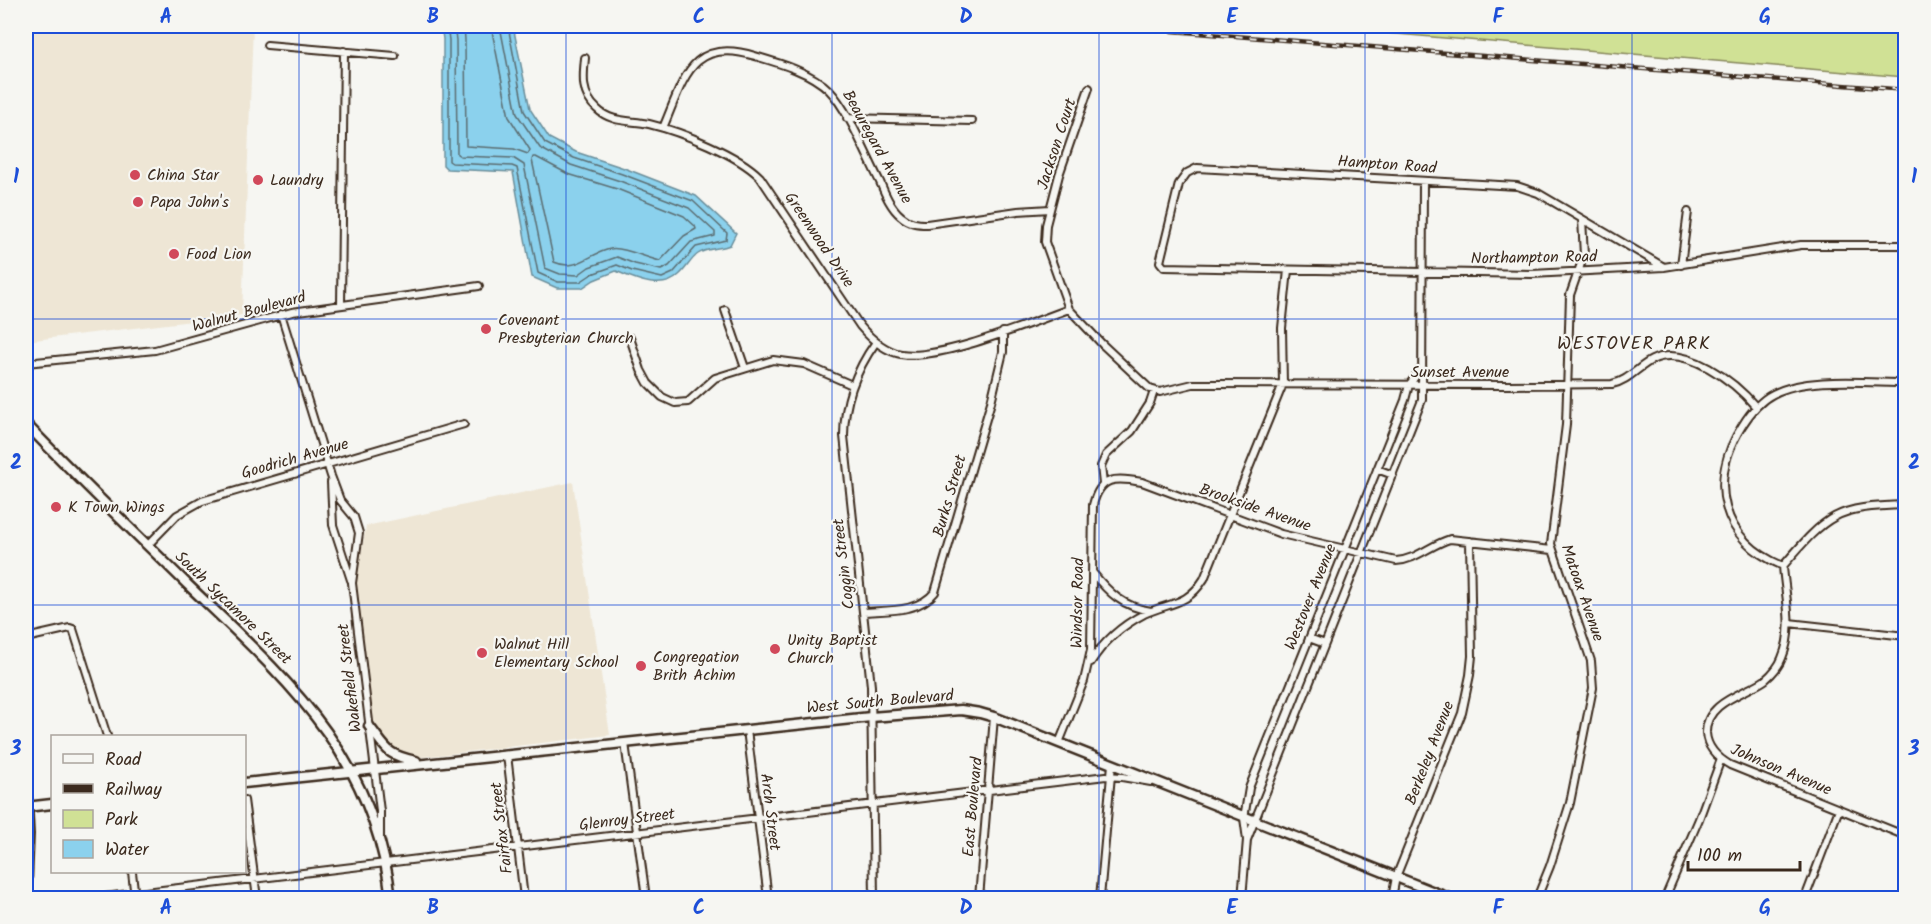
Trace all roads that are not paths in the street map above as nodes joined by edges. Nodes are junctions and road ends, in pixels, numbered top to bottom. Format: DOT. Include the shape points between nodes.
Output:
graph roads {
  1 [pos="267,45"];
  2 [pos="344,51"];
  3 [pos="395,56"];
  4 [pos="585,58"];
  5 [pos="1089,88"];
  6 [pos="847,118"];
  7 [pos="972,121"];
  8 [pos="663,128"];
  9 [pos="1423,181"];
  10 [pos="1050,209"];
  11 [pos="1688,212"];
  12 [pos="1582,219"];
  13 [pos="1905,245"];
  14 [pos="1161,265"];
  15 [pos="1681,265"];
  16 [pos="1664,267"];
  17 [pos="1288,270"];
  18 [pos="1578,271"];
  19 [pos="1422,272"];
  20 [pos="479,286"];
  21 [pos="340,305"];
  22 [pos="1069,309"];
  23 [pos="725,310"];
  24 [pos="281,314"];
  25 [pos="1003,332"];
  26 [pos="630,338"];
  27 [pos="876,342"];
  28 [pos="26,363"];
  29 [pos="745,368"];
  30 [pos="1421,369"];
  31 [pos="1905,383"];
  32 [pos="1283,384"];
  33 [pos="852,385"];
  34 [pos="1409,385"];
  35 [pos="1423,385"];
  36 [pos="1568,385"];
  37 [pos="1155,391"];
  38 [pos="1756,407"];
  39 [pos="26,424"];
  40 [pos="464,424"];
  41 [pos="327,463"];
  42 [pos="1377,469"];
  43 [pos="1393,475"];
  44 [pos="331,476"];
  45 [pos="1103,484"];
  46 [pos="1905,505"];
  47 [pos="1229,514"];
  48 [pos="1470,541"];
  49 [pos="148,545"];
  50 [pos="1344,550"];
  51 [pos="1552,550"];
  52 [pos="1362,554"];
  53 [pos="1783,566"];
  54 [pos="1092,572"];
  55 [pos="352,583"];
  56 [pos="1152,611"];
  57 [pos="863,612"];
  58 [pos="1789,623"];
  59 [pos="1905,636"];
  60 [pos="26,638"];
  61 [pos="1309,638"];
  62 [pos="1325,644"];
  63 [pos="1088,667"];
  64 [pos="872,717"];
  65 [pos="994,717"];
  66 [pos="369,726"];
  67 [pos="747,730"];
  68 [pos="107,735"];
  69 [pos="625,743"];
  70 [pos="1059,743"];
  71 [pos="507,754"];
  72 [pos="1721,759"];
  73 [pos="426,763"];
  74 [pos="1112,764"];
  75 [pos="374,769"];
  76 [pos="352,772"];
  77 [pos="1110,776"];
  78 [pos="246,783"];
  79 [pos="1160,784"];
  80 [pos="988,790"];
  81 [pos="26,794"];
  82 [pos="51,804"];
  83 [pos="873,805"];
  84 [pos="26,807"];
  85 [pos="1839,809"];
  86 [pos="246,815"];
  87 [pos="1244,818"];
  88 [pos="757,819"];
  89 [pos="1254,822"];
  90 [pos="638,833"];
  91 [pos="1905,836"];
  92 [pos="1247,840"];
  93 [pos="380,841"];
  94 [pos="517,848"];
  95 [pos="385,864"];
  96 [pos="132,873"];
  97 [pos="1396,877"];
  98 [pos="255,880"];
  99 [pos="26,885"];
  100 [pos="135,896"];
  101 [pos="96,898"];
  102 [pos="257,898"];
  103 [pos="391,898"];
  104 [pos="524,898"];
  105 [pos="646,898"];
  106 [pos="768,898"];
  107 [pos="874,898"];
  108 [pos="979,898"];
  109 [pos="1100,898"];
  110 [pos="1242,898"];
  111 [pos="1392,898"];
  112 [pos="1449,898"];
  113 [pos="1537,898"];
  114 [pos="1665,898"];
  115 [pos="1805,898"];
  1 -- 2 [label="street"];
  2 -- 3 [label="street"];
  2 -- 21 [label="street"];
  4 -- 8 [label="street, Greenwood Drive" via="584,89 598,110 613,118"];
  5 -- 10 [label="street, Jackson Court"];
  6 -- 7 [label="street"];
  6 -- 8 [label="street, Beauregard Avenue" via="835,97 814,79 757,56 729,50 706,54 693,64"];
  6 -- 10 [label="street, Beauregard Avenue" via="887,197 897,212 912,223"];
  8 -- 27 [label="street, Greenwood Drive" via="735,157 756,173 860,326"];
  9 -- 12 [label="street, Hampton Road" via="1517,186 1538,193"];
  9 -- 14 [label="street, Hampton Road" via="1193,170 1179,184"];
  9 -- 19 [label="street, Westover Avenue"];
  10 -- 22 [label="street" via="1045,242"];
  11 -- 15 [label="street"];
  12 -- 16 [label="street, Hampton Road"];
  12 -- 18 [label="street, Matoax Avenue" via="1584,255"];
  13 -- 15 [label="street, Northampton Road" via="1800,245"];
  14 -- 17 [label="street, Northampton Road"];
  15 -- 16 [label="street, Northampton Road"];
  16 -- 18 [label="street, Northampton Road"];
  17 -- 19 [label="street, Northampton Road"];
  17 -- 32 [label="street" via="1282,328"];
  18 -- 19 [label="street, Northampton Road"];
  18 -- 36 [label="street, Matoax Avenue" via="1570,295"];
  19 -- 30 [label="street, Westover Avenue"];
  20 -- 21 [label="street, Walnut Boulevard"];
  21 -- 24 [label="street, Walnut Boulevard"];
  22 -- 25 [label="street, Greenwood Drive"];
  22 -- 37 [label="street"];
  23 -- 29 [label="street"];
  24 -- 28 [label="street, Walnut Boulevard" via="154,350"];
  24 -- 41 [label="street, Wakefield Street"];
  25 -- 27 [label="street, Greenwood Drive" via="921,355 891,351"];
  25 -- 57 [label="street, Burks Street" via="1003,352 991,402 938,586 931,598 917,606"];
  26 -- 29 [label="street" via="646,380 671,402 687,402 715,378"];
  27 -- 33 [label="street, Coggin Street"];
  29 -- 33 [label="street" via="773,360 791,361"];
  30 -- 34 [label="street, Westover Avenue"];
  30 -- 35 [label="street, Westover Avenue"];
  31 -- 38 [label="street" via="1802,385 1772,394"];
  32 -- 34 [label="street, Sunset Avenue"];
  32 -- 37 [label="street, Sunset Avenue" via="1193,384"];
  32 -- 47 [label="street"];
  33 -- 57 [label="street, Coggin Street" via="844,436"];
  34 -- 35 [label="street, Sunset Avenue"];
  34 -- 42 [label="street, Westover Avenue"];
  35 -- 36 [label="street, Sunset Avenue"];
  35 -- 43 [label="street, Westover Avenue" via="1422,400"];
  36 -- 38 [label="street, Sunset Avenue" via="1619,382 1653,360 1681,357 1726,378"];
  36 -- 51 [label="street, Matoax Avenue" via="1550,535"];
  37 -- 45 [label="street" via="1132,431 1106,455 1101,466"];
  38 -- 53 [label="street" via="1728,452 1724,503 1733,526 1749,546"];
  39 -- 49 [label="street, South Sycamore Street"];
  40 -- 41 [label="street, Goodrich Avenue"];
  41 -- 44 [label="street, Wakefield Street"];
  41 -- 49 [label="street, Goodrich Avenue" via="194,504 177,515"];
  42 -- 43 [label="street"];
  42 -- 50 [label="street, Westover Avenue"];
  43 -- 52 [label="street, Westover Avenue"];
  44 -- 55 [label="street, Wakefield Street" via="333,525"];
  44 -- 55 [label="street, Wakefield Street" via="359,533"];
  45 -- 47 [label="street, Brookside Avenue" via="1111,480 1142,482"];
  45 -- 54 [label="street, Windsor Road" via="1093,505"];
  46 -- 53 [label="street" via="1867,506 1843,512 1811,534"];
  47 -- 50 [label="street, Brookside Avenue" via="1281,534"];
  47 -- 56 [label="street" via="1198,588 1190,597"];
  48 -- 51 [label="street, Brookside Avenue"];
  48 -- 52 [label="street, Brookside Avenue" via="1450,539 1404,561"];
  48 -- 97 [label="street, Berkeley Avenue" via="1472,656 1462,713"];
  49 -- 76 [label="street, South Sycamore Street" via="293,688"];
  50 -- 52 [label="street, Brookside Avenue"];
  50 -- 61 [label="street, Westover Avenue"];
  51 -- 113 [label="street, Matoax Avenue" via="1591,661 1593,688 1570,803"];
  52 -- 62 [label="street, Westover Avenue"];
  53 -- 58 [label="street, Johnson Avenue"];
  54 -- 56 [label="street" via="1121,602"];
  54 -- 63 [label="street, Windsor Road" via="1093,635"];
  55 -- 66 [label="street, Wakefield Street"];
  56 -- 63 [label="street" via="1114,635"];
  57 -- 64 [label="street, Coggin Street"];
  58 -- 59 [label="street"];
  58 -- 72 [label="street, Johnson Avenue" via="1779,664 1764,680 1717,708 1707,724 1707,739"];
  60 -- 68 [label="street" via="73,629"];
  61 -- 62 [label="street"];
  61 -- 87 [label="street, Westover Avenue" via="1258,763"];
  62 -- 89 [label="street, Westover Avenue"];
  63 -- 70 [label="street, Windsor Road"];
  64 -- 65 [label="street, West South Boulevard" via="961,710"];
  64 -- 67 [label="street, West South Boulevard"];
  64 -- 83 [label="street, Coggin Street"];
  65 -- 70 [label="street, West South Boulevard"];
  65 -- 80 [label="street, East Boulevard"];
  66 -- 73 [label="street" via="395,756"];
  66 -- 75 [label="street, Wakefield Street"];
  67 -- 69 [label="street, West South Boulevard"];
  67 -- 88 [label="street, Arch Street"];
  69 -- 71 [label="street, West South Boulevard"];
  69 -- 90 [label="street"];
  70 -- 74 [label="street, West South Boulevard"];
  71 -- 73 [label="street, West South Boulevard"];
  71 -- 94 [label="street, Fairfax Street"];
  72 -- 85 [label="street, Johnson Avenue"];
  72 -- 114 [label="street"];
  73 -- 75 [label="street, West South Boulevard"];
  74 -- 77 [label="street"];
  74 -- 79 [label="street, West South Boulevard"];
  75 -- 76 [label="street, West South Boulevard"];
  75 -- 93 [label="street, South Sycamore Street"];
  76 -- 78 [label="street, West South Boulevard"];
  76 -- 93 [label="street, South Sycamore Street"];
  77 -- 79 [label="street, Glenroy Street"];
  77 -- 80 [label="street, Glenroy Street"];
  77 -- 109 [label="street"];
  79 -- 87 [label="street, West South Boulevard"];
  80 -- 83 [label="street, Glenroy Street"];
  80 -- 108 [label="street, East Boulevard"];
  81 -- 84 [label="main road"];
  82 -- 84 [label="street"];
  83 -- 88 [label="street, Glenroy Street"];
  83 -- 107 [label="street, Coggin Street"];
  84 -- 99 [label="main road"];
  85 -- 91 [label="street, Johnson Avenue"];
  85 -- 115 [label="street"];
  86 -- 98 [label="street"];
  87 -- 89 [label="street, West South Boulevard"];
  87 -- 92 [label="street, Westover Avenue"];
  88 -- 90 [label="street, Glenroy Street"];
  88 -- 106 [label="street, Arch Street"];
  89 -- 92 [label="street, Westover Avenue"];
  89 -- 97 [label="street, West South Boulevard"];
  90 -- 94 [label="street, Glenroy Street"];
  90 -- 105 [label="street"];
  92 -- 110 [label="street, Westover Avenue"];
  93 -- 95 [label="street, South Sycamore Street"];
  94 -- 95 [label="street, Glenroy Street"];
  94 -- 104 [label="street, Fairfax Street"];
  95 -- 98 [label="street, Glenroy Street"];
  95 -- 103 [label="street, South Sycamore Street"];
  96 -- 100 [label="street"];
  97 -- 111 [label="street, Berkeley Avenue"];
  97 -- 112 [label="street, West South Boulevard"];
  98 -- 100 [label="street, Glenroy Street"];
  98 -- 102 [label="street"];
  100 -- 101 [label="street, Glenroy Street"];
}
